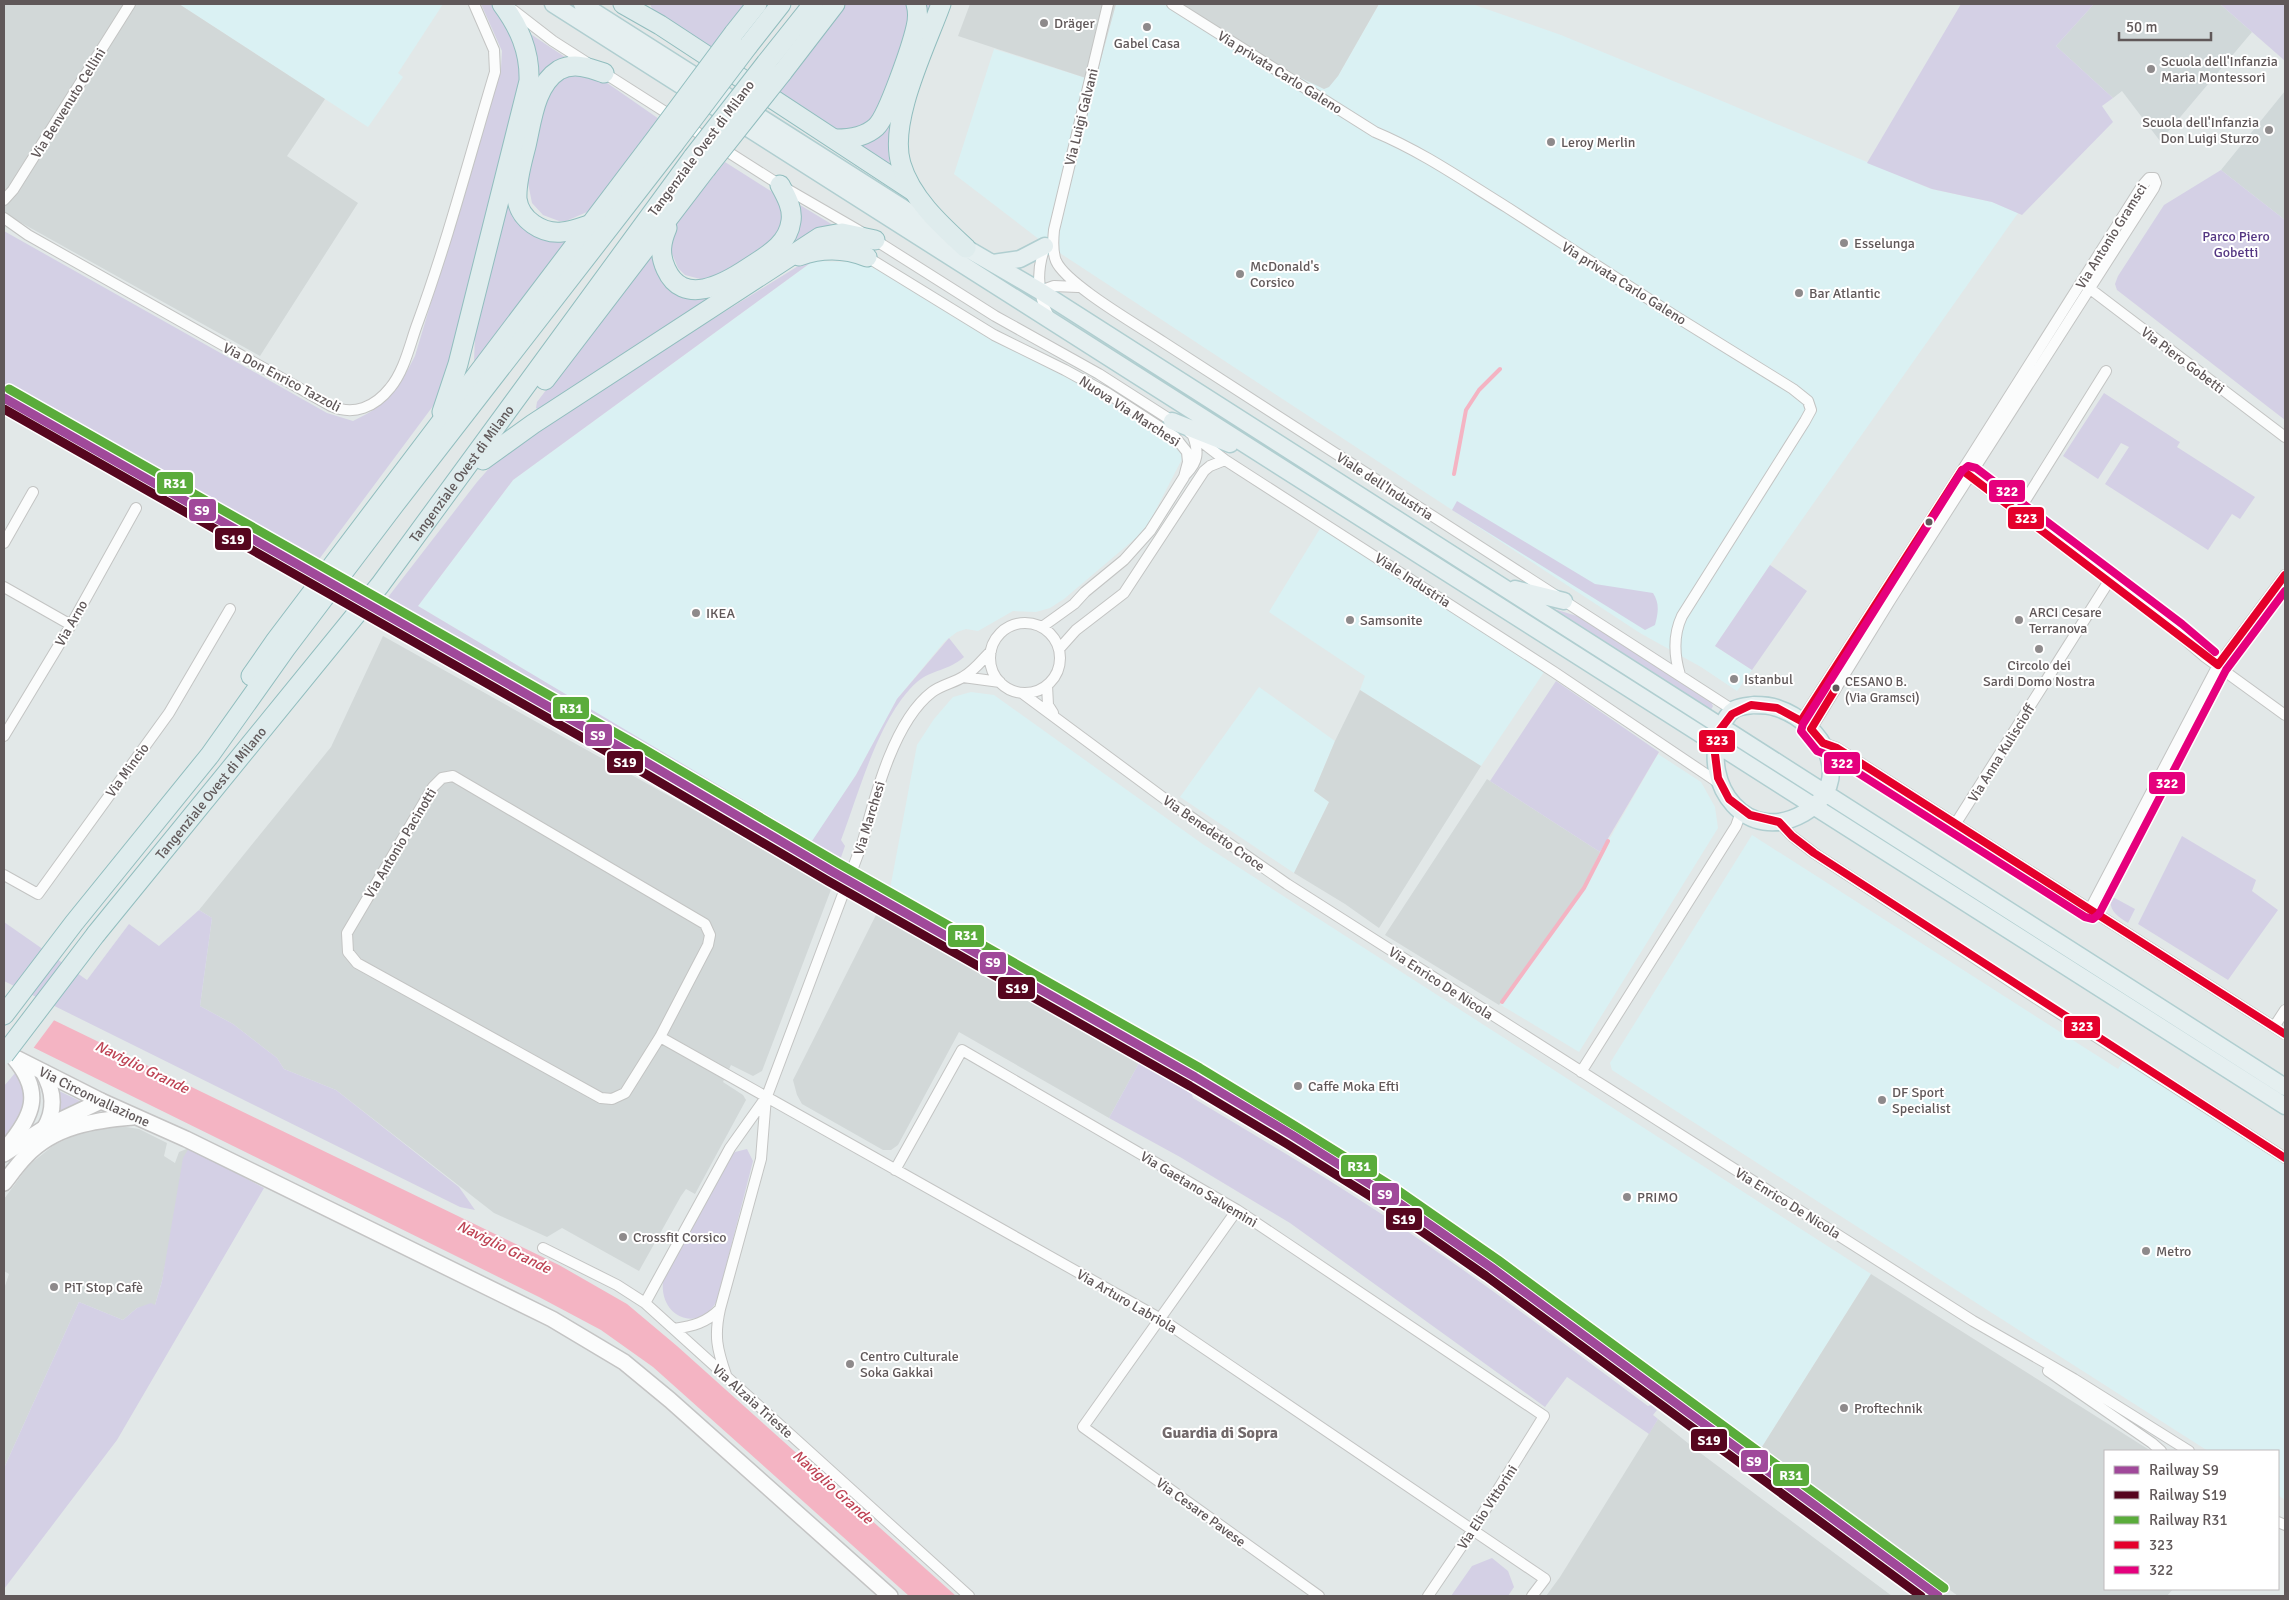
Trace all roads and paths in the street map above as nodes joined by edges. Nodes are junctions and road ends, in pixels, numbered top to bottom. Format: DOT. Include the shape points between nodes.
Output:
graph roads {
  1 [pos="130,4"];
  2 [pos="474,4"];
  3 [pos="502,4"];
  4 [pos="507,4"];
  5 [pos="553,4"];
  6 [pos="582,4"];
  7 [pos="623,4"];
  8 [pos="645,4"];
  9 [pos="756,4"];
  10 [pos="782,4"];
  11 [pos="813,4"];
  12 [pos="835,4"];
  13 [pos="916,4"];
  14 [pos="941,4"];
  15 [pos="1108,4"];
  16 [pos="1172,4"];
  17 [pos="660,25"];
  18 [pos="604,73"];
  19 [pos="667,139"];
  20 [pos="836,139"];
  21 [pos="700,163"];
  22 [pos="780,185"];
  23 [pos="914,191"];
  24 [pos="4,200"];
  25 [pos="675,211"];
  26 [pos="4,218"];
  27 [pos="592,224"];
  28 [pos="1054,230"];
  29 [pos="875,240"];
  30 [pos="1045,246"];
  31 [pos="966,248"];
  32 [pos="867,257"];
  33 [pos="993,263"];
  34 [pos="777,266"];
  35 [pos="2086,286"];
  36 [pos="1082,288"];
  37 [pos="1040,291"];
  38 [pos="1051,321"];
  39 [pos="2106,371"];
  40 [pos="1172,421"];
  41 [pos="1193,436"];
  42 [pos="2285,437"];
  43 [pos="430,438"];
  44 [pos="1266,458"];
  45 [pos="483,460"];
  46 [pos="1225,460"];
  47 [pos="1966,473"];
  48 [pos="1184,477"];
  49 [pos="33,492"];
  50 [pos="391,499"];
  51 [pos="136,508"];
  52 [pos="2018,512"];
  53 [pos="425,526"];
  54 [pos="4,543"];
  55 [pos="2285,576"];
  56 [pos="2109,582"];
  57 [pos="1501,585"];
  58 [pos="4,587"];
  59 [pos="1564,601"];
  60 [pos="230,609"];
  61 [pos="71,625"];
  62 [pos="1042,627"];
  63 [pos="1059,649"];
  64 [pos="991,651"];
  65 [pos="2218,665"];
  66 [pos="1680,675"];
  67 [pos="963,677"];
  68 [pos="1000,682"];
  69 [pos="1047,685"];
  70 [pos="1022,692"];
  71 [pos="1734,710"];
  72 [pos="2285,715"];
  73 [pos="1056,718"];
  74 [pos="1806,725"];
  75 [pos="1722,726"];
  76 [pos="4,736"];
  77 [pos="1823,743"];
  78 [pos="1716,744"];
  79 [pos="1719,783"];
  80 [pos="1825,792"];
  81 [pos="1814,807"];
  82 [pos="1741,812"];
  83 [pos="1779,822"];
  84 [pos="1956,823"];
  85 [pos="4,875"];
  86 [pos="2090,909"];
  87 [pos="1376,942"];
  88 [pos="2285,1010"];
  89 [pos="4,1014"];
  90 [pos="2274,1028"];
  91 [pos="2285,1034"];
  92 [pos="660,1037"];
  93 [pos="7,1054"];
  94 [pos="43,1072"];
  95 [pos="1581,1072"];
  96 [pos="2285,1087"];
  97 [pos="766,1096"];
  98 [pos="101,1101"];
  99 [pos="2285,1106"];
  100 [pos="135,1116"];
  101 [pos="46,1126"];
  102 [pos="4,1152"];
  103 [pos="26,1155"];
  104 [pos="2285,1158"];
  105 [pos="895,1170"];
  106 [pos="4,1183"];
  107 [pos="1236,1210"];
  108 [pos="543,1248"];
  109 [pos="645,1304"];
  110 [pos="720,1309"];
  111 [pos="1161,1319"];
  112 [pos="674,1329"];
  113 [pos="1996,1334"];
  114 [pos="727,1377"];
  115 [pos="1544,1416"];
  116 [pos="2160,1450"];
  117 [pos="2187,1450"];
  118 [pos="1472,1531"];
  119 [pos="890,1596"];
  120 [pos="969,1596"];
  121 [pos="1319,1596"];
  122 [pos="1428,1596"];
  123 [pos="1532,1596"];
  1 -- 24 [label="street, Via Benvenuto Cellini"];
  2 -- 26 [label="street, Via Don Enrico Tazzoli" via="494,50 495,72 427,298 402,365 390,389 364,409 347,411 331,406 28,235"];
  3 -- 43 [label="highway" via="524,41 529,81 457,371"];
  4 -- 18 [label="street, Viale Industria" via="545,36"];
  5 -- 38 [label="main road"];
  6 -- 31 [label="main road"];
  7 -- 17 [label="highway"];
  8 -- 17 [label="highway"];
  9 -- 19 [label="highway, bridge"];
  10 -- 19 [label="highway, Tangenziale Ovest di Milano, bridge"];
  11 -- 21 [label="highway, Tangenziale Ovest di Milano, bridge" via="766,63"];
  12 -- 21 [label="highway, bridge" via="782,73"];
  13 -- 20 [label="highway" via="916,28 881,120 876,128 865,134"];
  14 -- 23 [label="highway" via="906,97 900,126 899,156"];
  15 -- 28 [label="street, Via Luigi Galvani"];
  16 -- 66 [label="street, Via privata Carlo Galeno" via="1375,132 1448,170 1675,316 1794,388 1810,404 1811,410 1676,627 1676,660"];
  17 -- 20 [label="highway"];
  18 -- 22 [label="street, Viale Industria"];
  18 -- 27 [label="highway" via="570,66 546,82 533,116 518,190 522,212 538,227 560,232"];
  19 -- 27 [label="highway"];
  19 -- 50 [label="highway, Tangenziale Ovest di Milano"];
  20 -- 23 [label="highway"];
  21 -- 25 [label="highway"];
  21 -- 53 [label="highway, Tangenziale Ovest di Milano"];
  22 -- 25 [label="highway" via="792,215 784,240 733,278 710,288 688,288 674,281 665,268 662,244"];
  22 -- 29 [label="street, Viale Industria"];
  23 -- 31 [label="highway"];
  25 -- 45 [label="highway"];
  27 -- 43 [label="highway"];
  28 -- 30 [label="street, Via Luigi Galvani"];
  28 -- 36 [label="street, Via Luigi Galvani" via="1055,259 1067,276"];
  29 -- 34 [label="highway" via="849,233 829,234"];
  29 -- 40 [label="street, Viale Industria"];
  30 -- 33 [label="main road" via="1020,259"];
  30 -- 37 [label="street, Via Luigi Galvani" via="1039,272"];
  31 -- 33 [label="main road"];
  32 -- 34 [label="highway" via="824,250"];
  32 -- 48 [label="street, Nuova Via Marchesi" via="994,334 1093,385 1174,437 1187,452"];
  33 -- 37 [label="main road"];
  34 -- 45 [label="highway" via="533,424"];
  35 -- 35 [label="street, Via Antonio Gramsci" via="2155,185 2154,178 2148,178 2142,186"];
  35 -- 42 [label="street, Via Piero Gobetti"];
  35 -- 47 [label="street, Via Antonio Gramsci"];
  36 -- 37 [label="street" via="1060,285"];
  36 -- 59 [label="street, Viale dell'Industria"];
  37 -- 38 [label="street"];
  37 -- 57 [label="main road"];
  38 -- 44 [label="main road"];
  39 -- 52 [label="street"];
  40 -- 41 [label="street, Viale Industria"];
  40 -- 44 [label="main road"];
  41 -- 46 [label="street, Viale Industria"];
  41 -- 48 [label="street" via="1197,457"];
  43 -- 50 [label="highway"];
  44 -- 78 [label="main road"];
  45 -- 53 [label="highway"];
  46 -- 63 [label="street" via="1204,472 1124,593 1076,630"];
  46 -- 79 [label="street, Viale Industria"];
  47 -- 52 [label="street"];
  47 -- 74 [label="street, Via Antonio Gramsci"];
  48 -- 62 [label="street, Nuova Via Marchesi" via="1150,531 1124,560 1065,612"];
  49 -- 54 [label="street"];
  50 -- 89 [label="highway, Tangenziale Ovest di Milano" via="235,701 210,755"];
  51 -- 61 [label="street, Via Arno"];
  52 -- 56 [label="street"];
  53 -- 93 [label="highway, Tangenziale Ovest di Milano, bridge" via="96,934"];
  55 -- 65 [label="street"];
  56 -- 65 [label="street"];
  56 -- 84 [label="street, Via Anna Kuliscioff"];
  57 -- 59 [label="main road"];
  57 -- 75 [label="main road"];
  58 -- 61 [label="street"];
  59 -- 66 [label="street, Viale dell'Industria"];
  60 -- 85 [label="street, Via Mincio" via="169,713 38,894"];
  61 -- 76 [label="street, Via Arno"];
  62 -- 63 [label="street"];
  62 -- 64 [label="street" via="1026,623 1010,626 997,636"];
  63 -- 69 [label="street" via="1058,669"];
  64 -- 67 [label="street, Via Marchesi"];
  64 -- 68 [label="street" via="990,662"];
  65 -- 72 [label="street"];
  65 -- 86 [label="street"];
  66 -- 71 [label="street, Viale dell'Industria"];
  67 -- 68 [label="street"];
  67 -- 97 [label="street, Via Marchesi" via="932,692 919,704 883,773 863,841"];
  68 -- 70 [label="street"];
  69 -- 70 [label="street"];
  69 -- 73 [label="street" via="1048,705"];
  70 -- 73 [label="street, Via Benedetto Croce"];
  71 -- 74 [label="main road" via="1754,705 1777,708"];
  71 -- 75 [label="main road"];
  73 -- 87 [label="street, Via Benedetto Croce" via="1287,884"];
  74 -- 77 [label="main road"];
  75 -- 78 [label="main road"];
  75 -- 80 [label="main road"];
  77 -- 80 [label="main road" via="1832,764"];
  77 -- 84 [label="street" via="1837,748"];
  78 -- 79 [label="main road"];
  78 -- 81 [label="main road"];
  79 -- 82 [label="main road"];
  80 -- 81 [label="main road"];
  80 -- 96 [label="main road"];
  81 -- 83 [label="main road" via="1796,818"];
  81 -- 99 [label="main road"];
  82 -- 83 [label="main road" via="1757,820"];
  82 -- 95 [label="street" via="1736,826"];
  83 -- 104 [label="street" via="1814,852"];
  84 -- 86 [label="street"];
  86 -- 90 [label="street"];
  87 -- 95 [label="street, Via Enrico De Nicola"];
  88 -- 90 [label="street"];
  90 -- 91 [label="street"];
  92 -- 92 [label="street, Via Antonio Pacinotti" via="708,945 710,935 705,924 453,776 442,778 433,787 347,932 348,952 357,963 601,1098 612,1099 625,1093"];
  92 -- 97 [label="street"];
  93 -- 94 [label="main road, Via Circonvallazione"];
  93 -- 102 [label="main road" via="30,1080 32,1106"];
  94 -- 98 [label="main road, Via Circonvallazione"];
  94 -- 101 [label="main road" via="52,1092 51,1116"];
  95 -- 113 [label="street, Via Enrico De Nicola"];
  97 -- 105 [label="street, Via Arturo Labriola"];
  97 -- 109 [label="street, Via Marchesi" via="730,1148"];
  97 -- 110 [label="street, Via Marchesi" via="762,1159"];
  98 -- 100 [label="main road, Via Circonvallazione"];
  98 -- 101 [label="main road"];
  100 -- 103 [label="main road" via="80,1124 47,1140"];
  100 -- 119 [label="main road, Via Circonvallazione" via="552,1319 624,1362"];
  101 -- 102 [label="main road"];
  101 -- 103 [label="main road"];
  103 -- 106 [label="main road"];
  105 -- 107 [label="street, Via Gaetano Salvemini" via="962,1050"];
  105 -- 111 [label="street, Via Arturo Labriola"];
  107 -- 111 [label="street"];
  107 -- 115 [label="street, Via Gaetano Salvemini"];
  108 -- 109 [label="street, Via Alzaia Trieste" via="617,1285"];
  109 -- 112 [label="street, Via Alzaia Trieste"];
  110 -- 112 [label="street" via="701,1323"];
  110 -- 114 [label="street, Via Marchesi" via="716,1347"];
  111 -- 118 [label="street, Via Arturo Labriola"];
  111 -- 121 [label="street, Via Cesare Pavese" via="1084,1428"];
  112 -- 114 [label="street, Via Alzaia Trieste"];
  113 -- 116 [label="street, Via Enrico De Nicola"];
  113 -- 117 [label="street, Via Enrico De Nicola"];
  114 -- 120 [label="street, Via Alzaia Trieste"];
  115 -- 118 [label="street, Via Elio Vittorini"];
  118 -- 122 [label="street, Via Elio Vittorini"];
  118 -- 123 [label="street, Via Arturo Labriola" via="1545,1578"];
}
